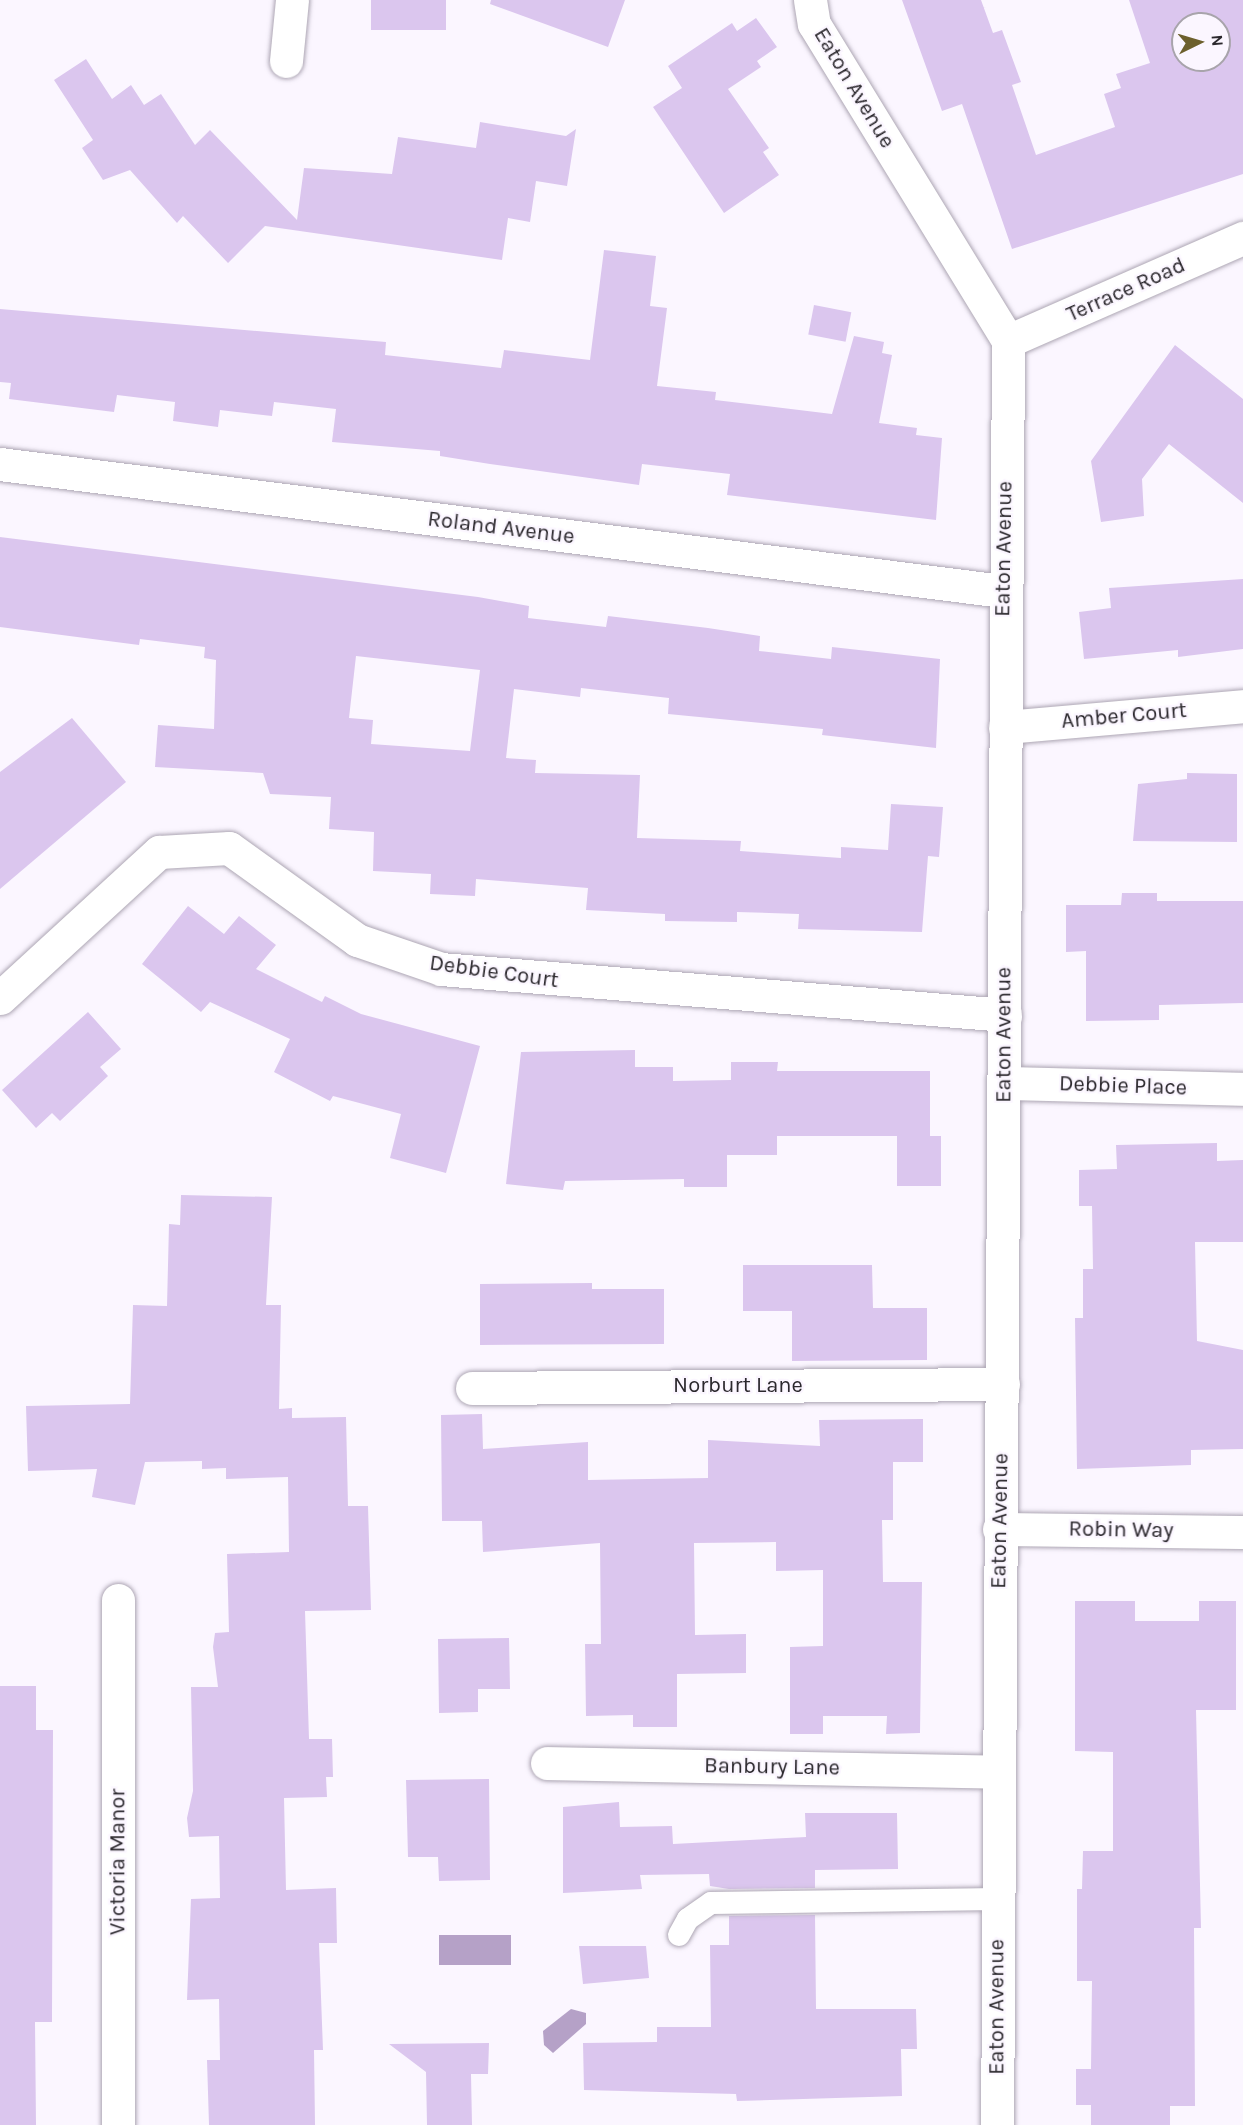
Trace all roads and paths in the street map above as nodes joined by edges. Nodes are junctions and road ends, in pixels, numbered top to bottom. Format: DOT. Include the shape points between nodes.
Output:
graph roads {
  1 [pos="292,0"];
  2 [pos="806,8"];
  3 [pos="286,61"];
  4 [pos="1243,238"];
  5 [pos="1008,341"];
  6 [pos="0,464"];
  7 [pos="1003,591"];
  8 [pos="1243,706"];
  9 [pos="1005,727"];
  10 [pos="0,998"];
  11 [pos="1005,1015"];
  12 [pos="1004,1083"];
  13 [pos="1243,1089"];
  14 [pos="1003,1384"];
  15 [pos="472,1388"];
  16 [pos="999,1529"];
  17 [pos="1243,1532"];
  18 [pos="118,1600"];
  19 [pos="547,1763"];
  20 [pos="997,1772"];
  21 [pos="998,1899"];
  22 [pos="679,1935"];
  23 [pos="118,2125"];
  24 [pos="997,2125"];
  1 -- 3 [label="street"];
  2 -- 5 [label="street, Eaton Avenue"];
  4 -- 5 [label="street, Terrace Road"];
  5 -- 7 [label="street, Eaton Avenue"];
  6 -- 7 [label="street, Roland Avenue"];
  7 -- 9 [label="street, Eaton Avenue"];
  8 -- 9 [label="street, Amber Court"];
  9 -- 11 [label="street, Eaton Avenue"];
  10 -- 11 [label="street, Debbie Court" via="159,852 229,848 357,939 441,969"];
  11 -- 12 [label="street, Eaton Avenue"];
  12 -- 13 [label="street, Debbie Place"];
  12 -- 14 [label="street, Eaton Avenue"];
  14 -- 15 [label="street, Norburt Lane"];
  14 -- 16 [label="street, Eaton Avenue"];
  16 -- 17 [label="street, Robin Way"];
  16 -- 20 [label="street, Eaton Avenue"];
  18 -- 23 [label="street, Victoria Manor"];
  19 -- 20 [label="street, Banbury Lane"];
  20 -- 21 [label="street, Eaton Avenue"];
  21 -- 22 [label="lane" via="711,1903 688,1919"];
  21 -- 24 [label="street, Eaton Avenue"];
}
